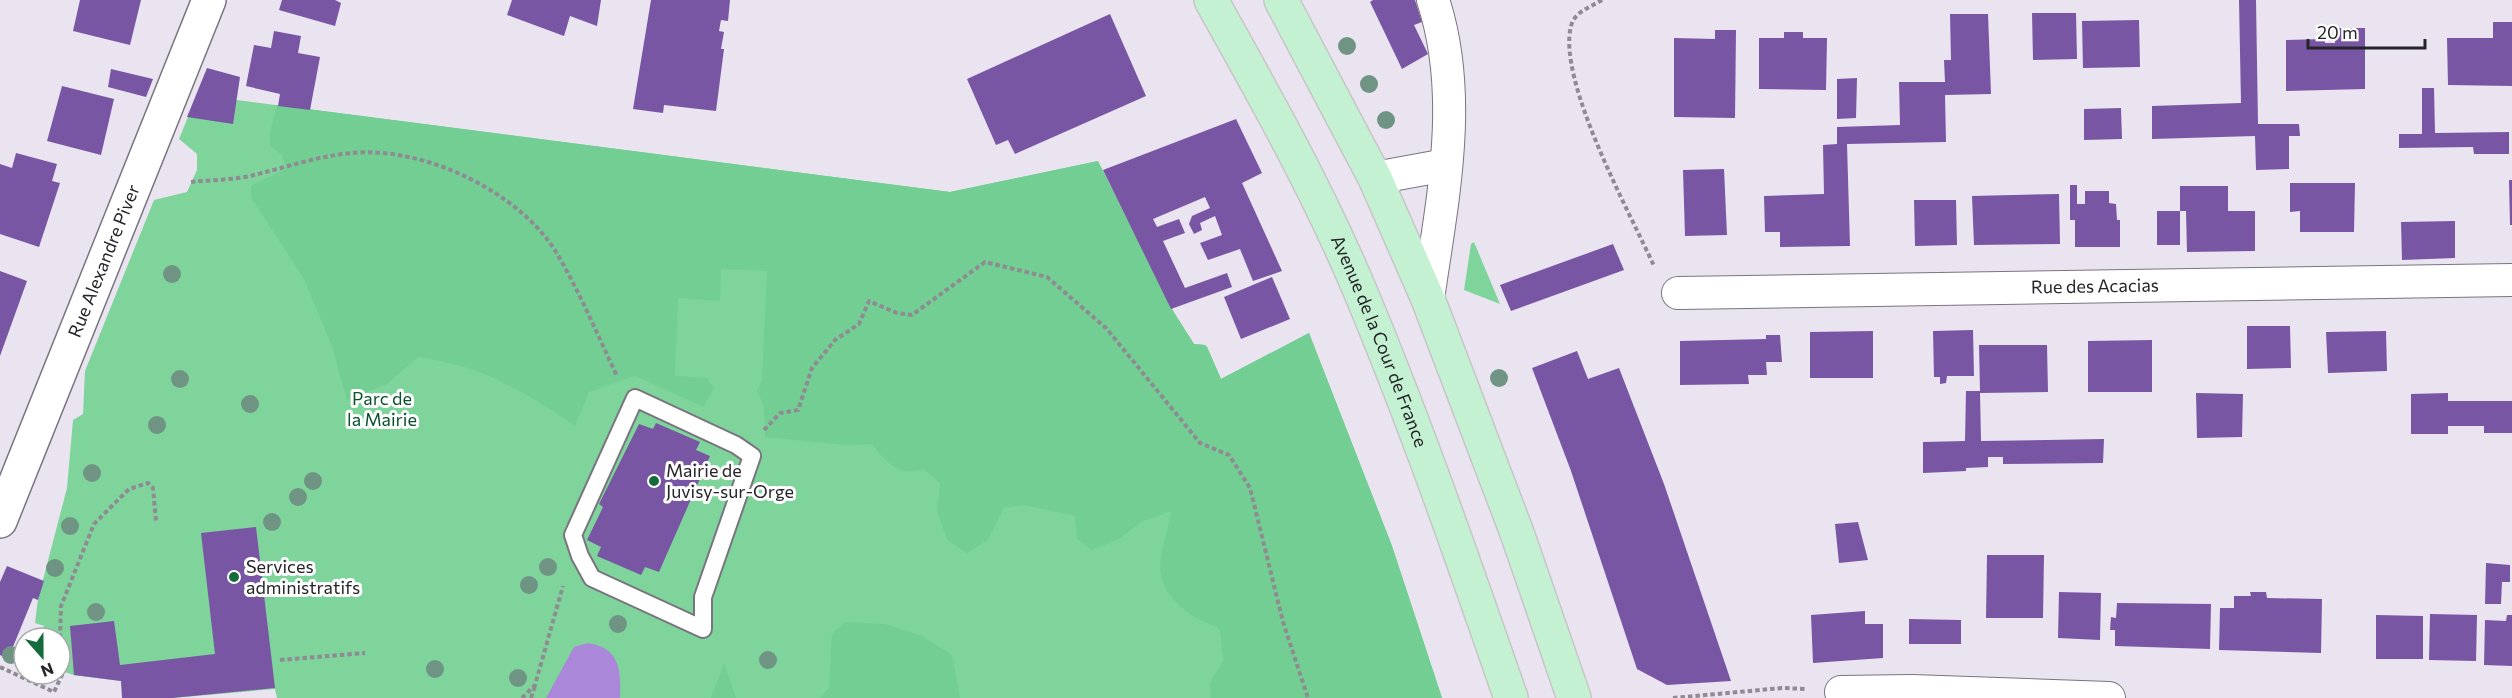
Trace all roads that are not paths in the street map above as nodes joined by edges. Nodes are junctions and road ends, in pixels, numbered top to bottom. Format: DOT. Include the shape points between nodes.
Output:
graph roads {
  1 [pos="210,0"];
  2 [pos="1211,0"];
  3 [pos="1433,0"];
  4 [pos="1288,6"];
  5 [pos="1446,165"];
  6 [pos="1375,178"];
  7 [pos="2512,280"];
  8 [pos="1678,293"];
  9 [pos="1428,299"];
  10 [pos="0,521"];
  11 [pos="579,556"];
  12 [pos="1841,692"];
  13 [pos="1511,698"];
  14 [pos="1574,698"];
  15 [pos="2109,698"];
  1 -- 10 [label="street, Rue Alexandre Piver"];
  2 -- 13 [label="main road, Avenue de la Cour de France" via="1316,195 1358,286 1455,537"];
  3 -- 5 [label="street" via="1443,30 1449,81"];
  4 -- 6 [label="main road"];
  5 -- 6 [label="street"];
  5 -- 9 [label="street"];
  6 -- 9 [label="main road"];
  7 -- 8 [label="street, Rue des Acacias"];
  9 -- 14 [label="main road" via="1517,533"];
  11 -- 11 [label="lane" via="592,578 703,629 703,597 752,456 635,398 573,536"];
  12 -- 15 [label="street"];
}
